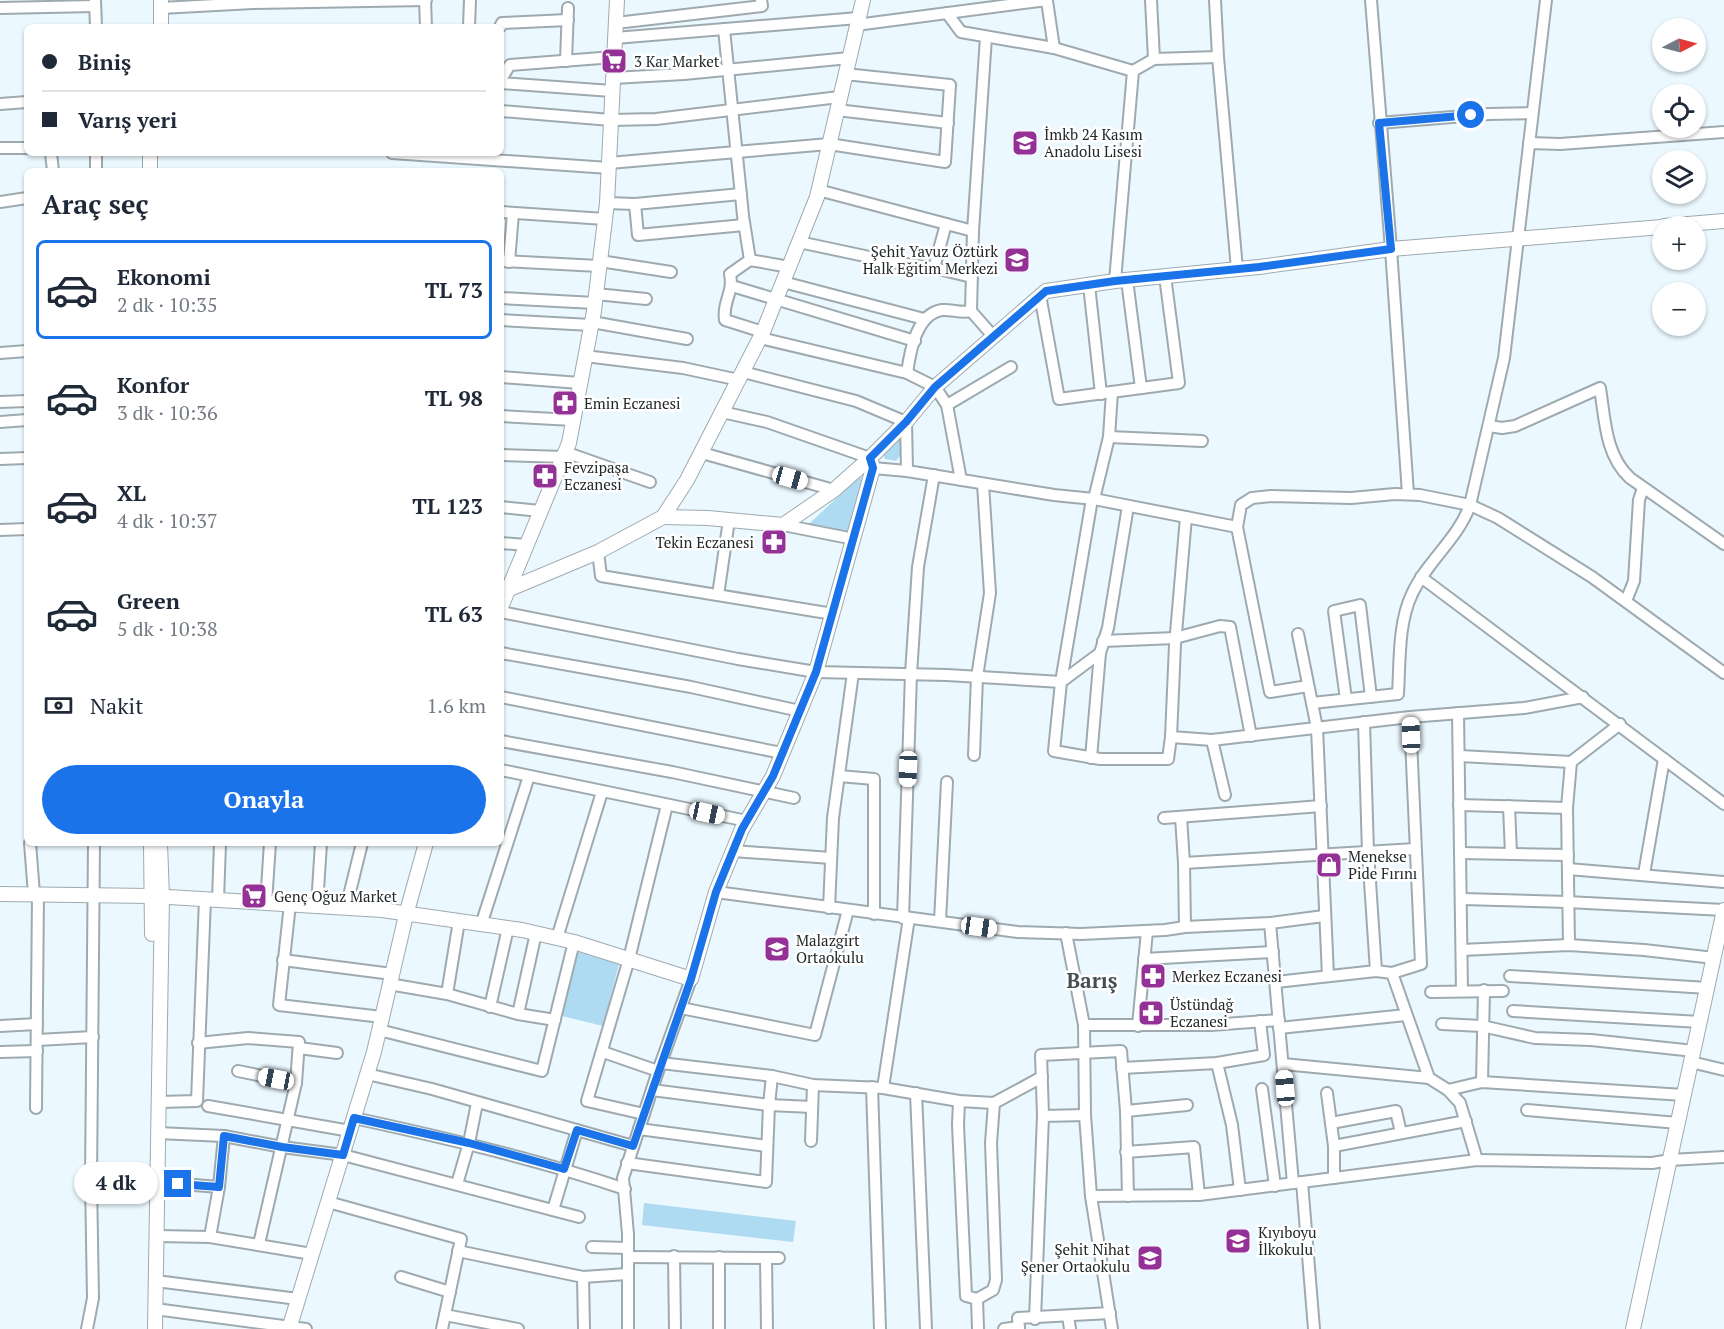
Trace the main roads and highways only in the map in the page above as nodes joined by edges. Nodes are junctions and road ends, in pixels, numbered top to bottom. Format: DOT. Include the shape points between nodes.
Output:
graph roads {
  1 [pos="617,0"];
  2 [pos="863,0"];
  3 [pos="158,3"];
  4 [pos="154,24"];
  5 [pos="160,24"];
  6 [pos="1724,221"];
  7 [pos="1706,223"];
  8 [pos="1652,228"];
  9 [pos="872,463"];
  10 [pos="663,517"];
  11 [pos="504,590"];
  12 [pos="151,846"];
  13 [pos="160,846"];
  14 [pos="425,846"];
  15 [pos="0,894"];
  16 [pos="157,896"];
  17 [pos="1724,910"];
  18 [pos="406,915"];
  19 [pos="289,1328"];
  20 [pos="147,1329"];
  21 [pos="155,1329"];
  22 [pos="1634,1329"];
  1 -- 11 [label="main road" via="607,203 595,299 569,443"];
  2 -- 10 [label="main road" via="818,190 799,242 762,335 702,453"];
  3 -- 4 [label="main road"];
  3 -- 5 [label="main road"];
  6 -- 7 [label="main road"];
  8 -- 9 [label="main road" via="1391,249 1046,291 935,387"];
  9 -- 10 [label="main road" via="783,525"];
  9 -- 18 [label="main road" via="816,672 716,892 691,979 536,933"];
  10 -- 11 [label="main road" via="598,552"];
  12 -- 16 [label="main road"];
  13 -- 16 [label="main road"];
  14 -- 18 [label="main road"];
  15 -- 16 [label="main road"];
  16 -- 18 [label="main road" via="382,910"];
  16 -- 20 [label="main road"];
  16 -- 21 [label="main road"];
  17 -- 22 [label="main road"];
  18 -- 19 [label="main road" via="367,1074"];
}
